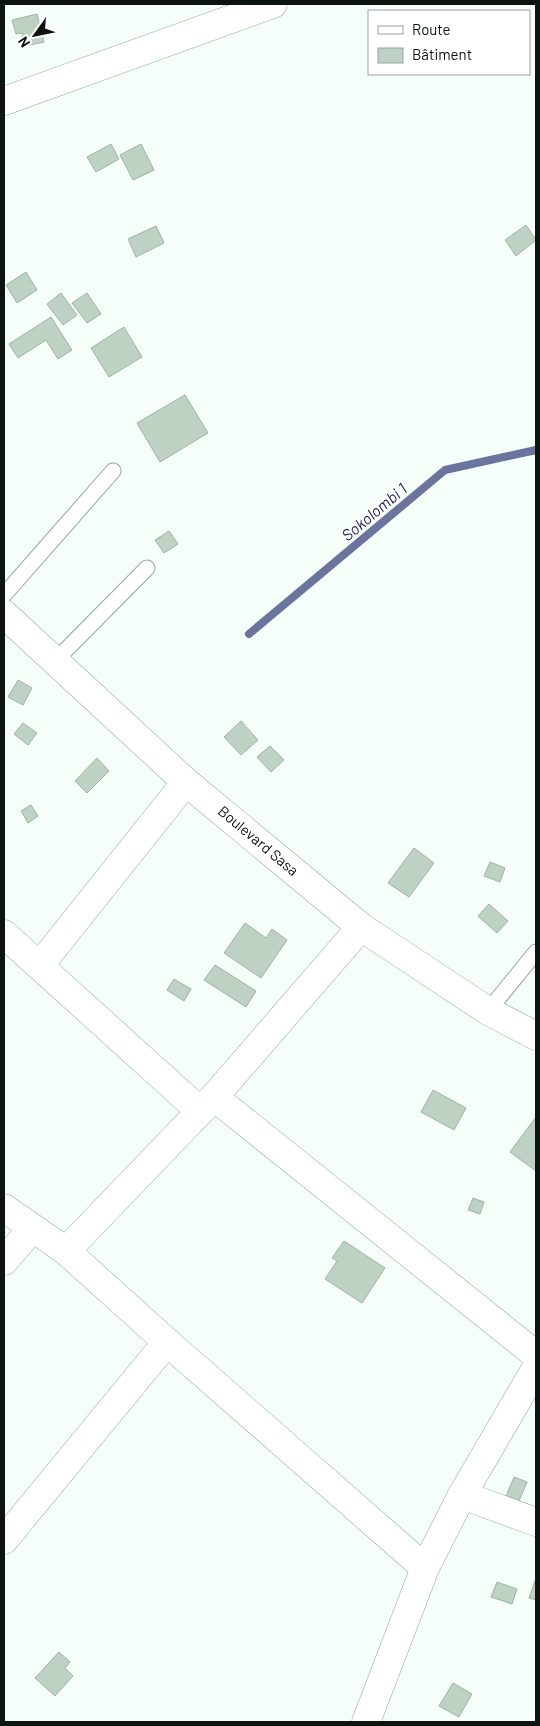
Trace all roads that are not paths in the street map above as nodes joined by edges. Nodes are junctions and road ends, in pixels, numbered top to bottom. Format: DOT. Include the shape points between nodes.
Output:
graph roads {
  1 [pos="273,4"];
  2 [pos="4,101"];
  3 [pos="112,471"];
  4 [pos="147,568"];
  5 [pos="4,595"];
  6 [pos="4,614"];
  7 [pos="54,662"];
  8 [pos="186,782"];
  9 [pos="361,927"];
  10 [pos="4,934"];
  11 [pos="536,952"];
  12 [pos="40,965"];
  13 [pos="488,1011"];
  14 [pos="536,1036"];
  15 [pos="207,1104"];
  16 [pos="4,1208"];
  17 [pos="32,1229"];
  18 [pos="66,1250"];
  19 [pos="4,1261"];
  20 [pos="167,1342"];
  21 [pos="536,1355"];
  22 [pos="536,1368"];
  23 [pos="462,1495"];
  24 [pos="536,1522"];
  25 [pos="4,1540"];
  26 [pos="425,1568"];
  27 [pos="366,1722"];
  1 -- 2 [label="street"];
  3 -- 5 [label="lane"];
  4 -- 7 [label="lane"];
  6 -- 7 [label="street, Boulevard Sasa"];
  7 -- 8 [label="street, Boulevard Sasa"];
  8 -- 9 [label="street, Boulevard Sasa"];
  8 -- 12 [label="street"];
  9 -- 13 [label="street, Boulevard Sasa"];
  9 -- 15 [label="street"];
  10 -- 12 [label="street"];
  11 -- 13 [label="lane"];
  12 -- 15 [label="street"];
  13 -- 14 [label="street, Boulevard Sasa"];
  15 -- 18 [label="street"];
  15 -- 21 [label="street"];
  16 -- 17 [label="street"];
  17 -- 18 [label="street"];
  17 -- 19 [label="street"];
  18 -- 20 [label="street"];
  20 -- 25 [label="street"];
  20 -- 26 [label="street"];
  22 -- 23 [label="street"];
  23 -- 24 [label="street"];
  23 -- 26 [label="street"];
  26 -- 27 [label="street"];
}
